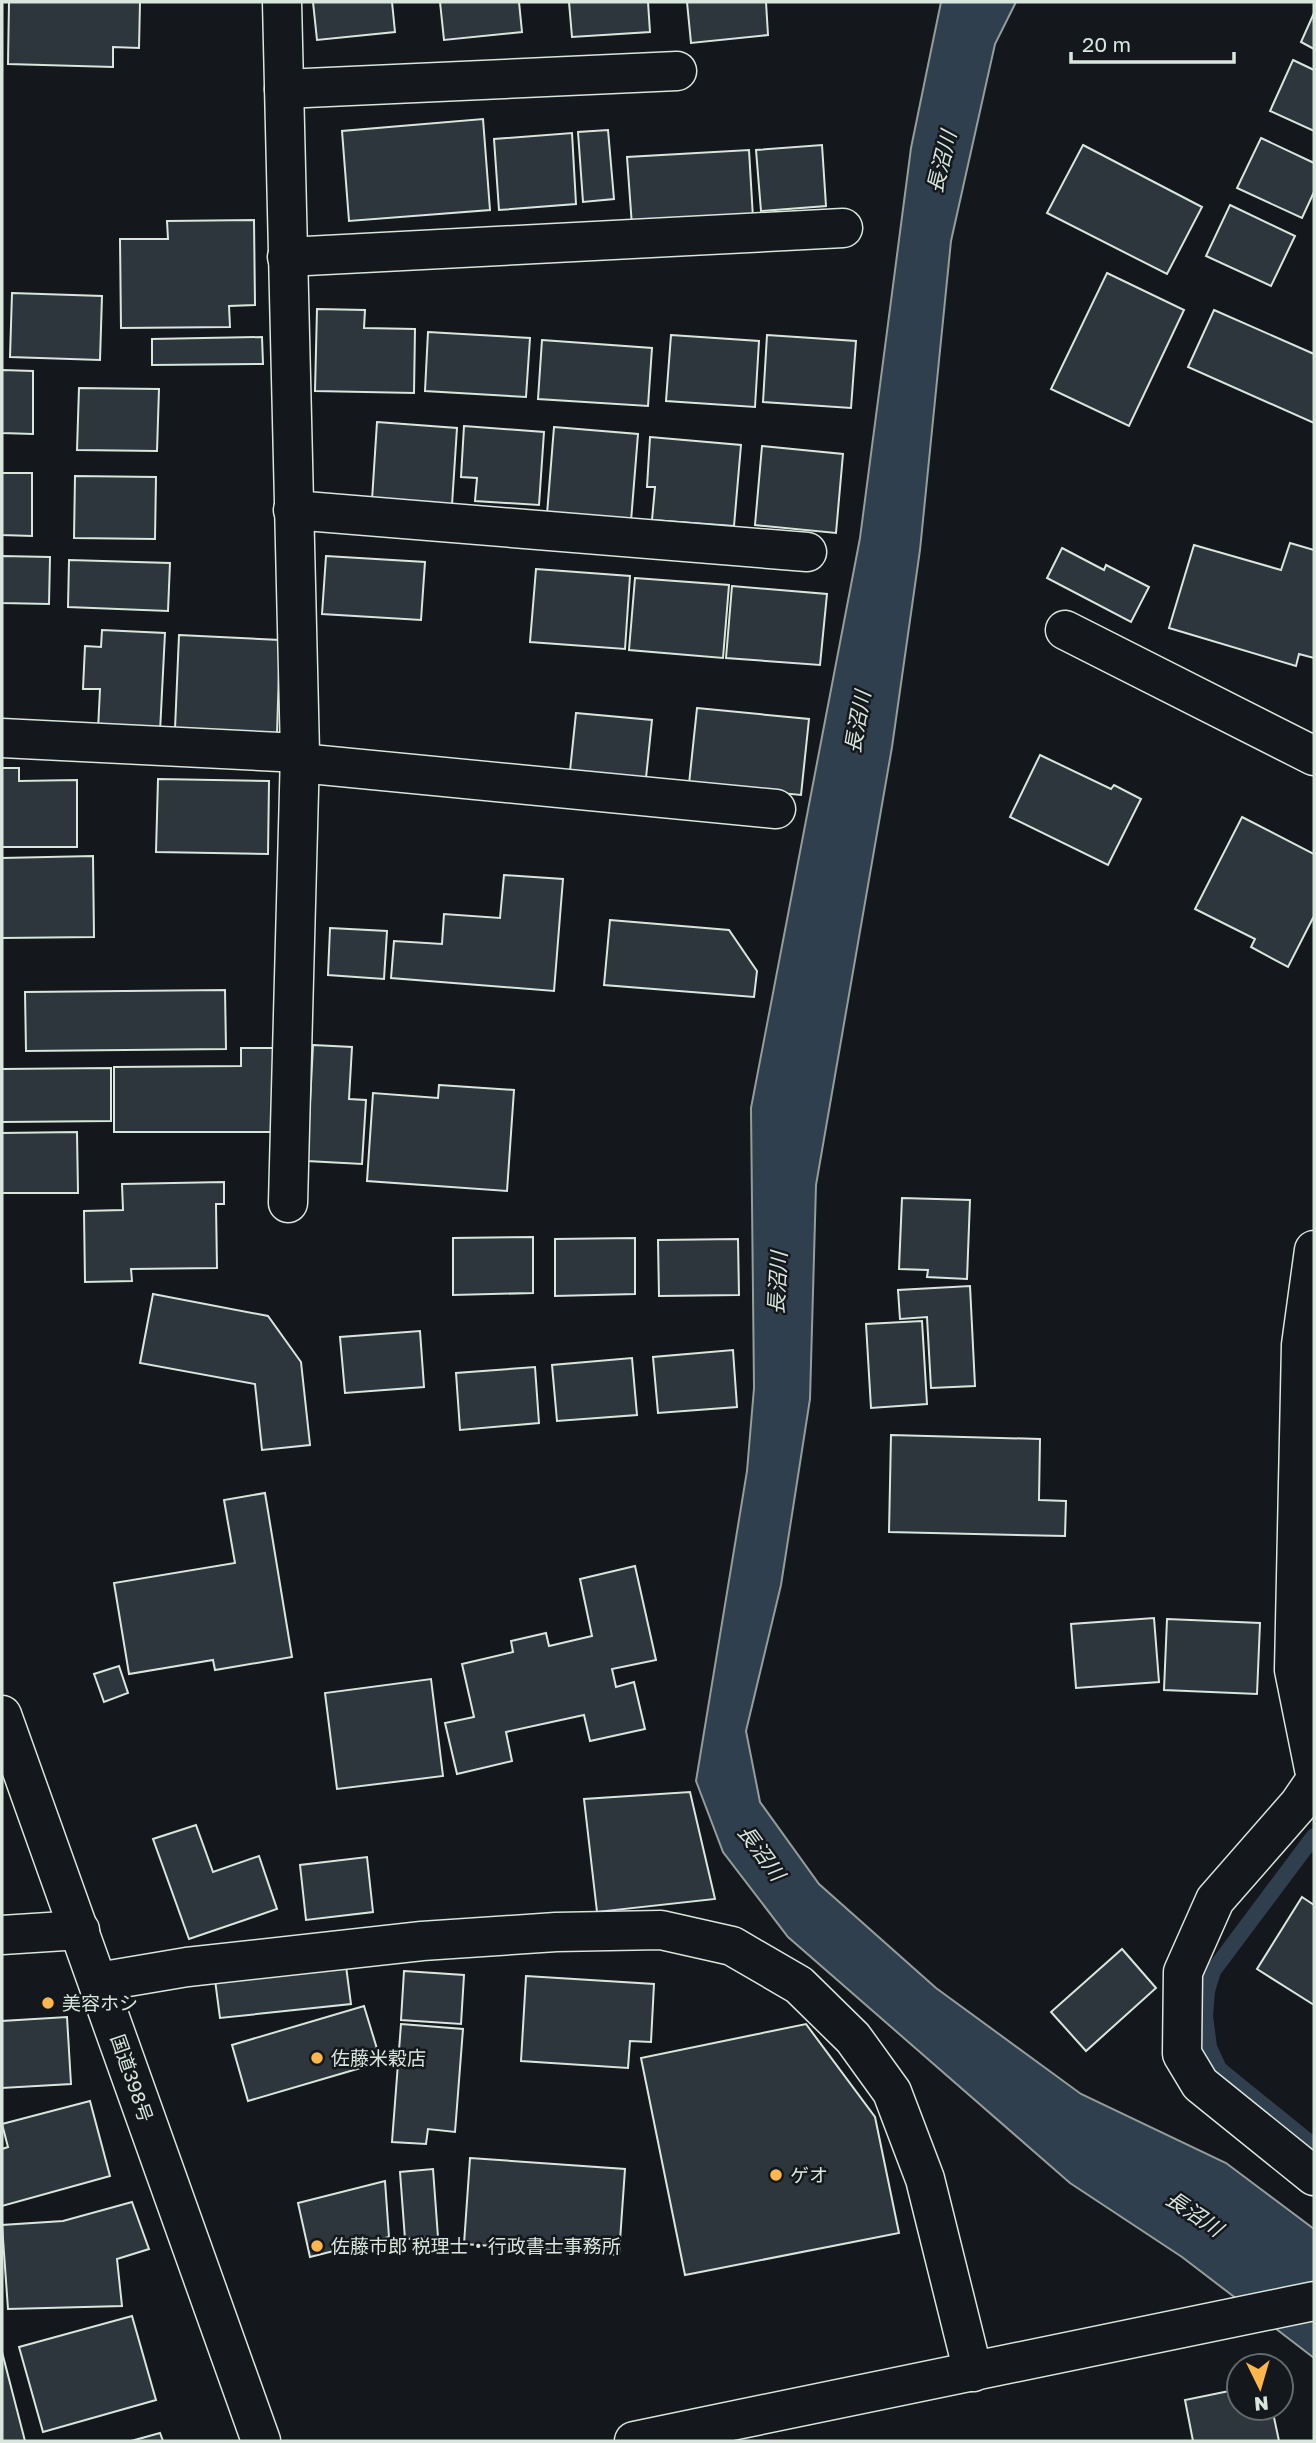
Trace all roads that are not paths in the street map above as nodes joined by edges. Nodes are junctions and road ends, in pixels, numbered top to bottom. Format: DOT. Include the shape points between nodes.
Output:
graph roads {
  1 [pos="282,2"];
  2 [pos="677,71"];
  3 [pos="284,89"];
  4 [pos="843,228"];
  5 [pos="287,257"];
  6 [pos="293,510"];
  7 [pos="807,552"];
  8 [pos="1065,630"];
  9 [pos="2,738"];
  10 [pos="1314,756"];
  11 [pos="300,758"];
  12 [pos="776,808"];
  13 [pos="288,1203"];
  14 [pos="1314,1250"];
  15 [pos="2,1715"];
  16 [pos="1314,1769"];
  17 [pos="1314,1782"];
  18 [pos="80,1930"];
  19 [pos="2,1935"];
  20 [pos="98,1982"];
  21 [pos="1314,2176"];
  22 [pos="1314,2301"];
  23 [pos="973,2372"];
  24 [pos="261,2441"];
  25 [pos="634,2441"];
  1 -- 3 [label="main road"];
  2 -- 3 [label="main road"];
  3 -- 5 [label="main road"];
  4 -- 5 [label="main road"];
  5 -- 6 [label="main road"];
  6 -- 7 [label="main road"];
  6 -- 11 [label="main road"];
  8 -- 10 [label="main road"];
  9 -- 11 [label="main road"];
  11 -- 12 [label="main road"];
  11 -- 13 [label="main road"];
  14 -- 16 [label="main road" via="1301,1345 1294,1670"];
  15 -- 18 [label="main road, 国道398号"];
  17 -- 21 [label="main road" via="1215,1900 1183,1972 1182,2054 1200,2084"];
  18 -- 19 [label="main road"];
  18 -- 20 [label="main road, 国道398号"];
  20 -- 23 [label="main road" via="256,1959 556,1932 661,1930 732,1946 799,1985 853,2038 892,2092 925,2179"];
  20 -- 24 [label="main road, 国道398号"];
  22 -- 23 [label="main road"];
  23 -- 25 [label="main road"];
}
